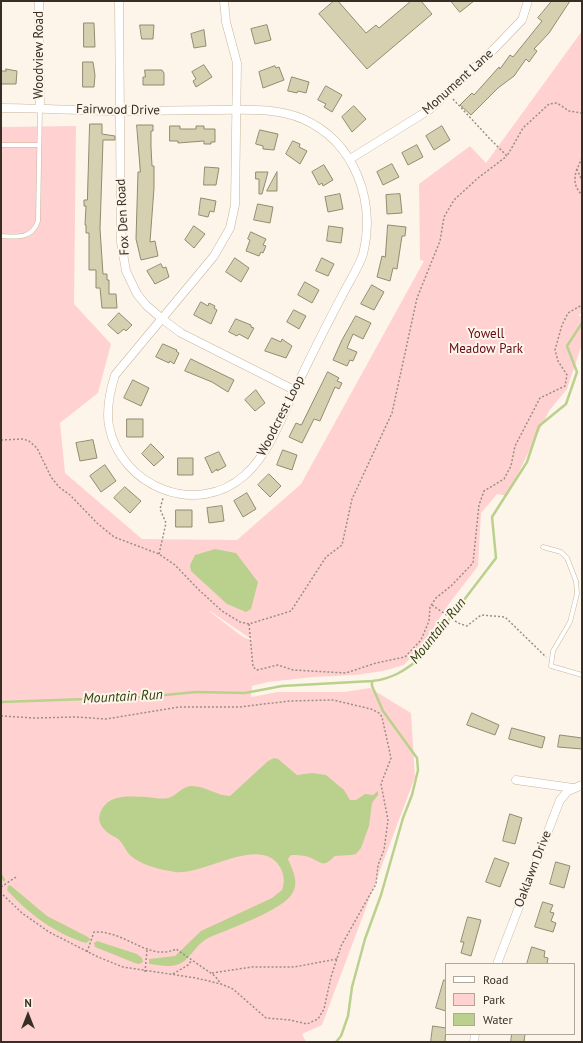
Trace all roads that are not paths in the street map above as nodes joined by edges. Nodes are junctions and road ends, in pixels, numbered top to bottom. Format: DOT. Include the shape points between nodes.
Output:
graph roads {
  1 [pos="39,1"];
  2 [pos="119,1"];
  3 [pos="224,1"];
  4 [pos="528,1"];
  5 [pos="1,108"];
  6 [pos="40,108"];
  7 [pos="236,110"];
  8 [pos="120,111"];
  9 [pos="1,145"];
  10 [pos="39,145"];
  11 [pos="350,159"];
  12 [pos="1,236"];
  13 [pos="161,318"];
  14 [pos="294,390"];
  15 [pos="544,547"];
  16 [pos="582,675"];
  17 [pos="516,780"];
  18 [pos="582,785"];
  19 [pos="573,788"];
  20 [pos="497,963"];
  1 -- 6 [label="street, Woodview Road"];
  2 -- 8 [label="street, Fox Den Road"];
  3 -- 7 [label="street" via="226,22 237,63"];
  4 -- 11 [label="street, Monument Lane" via="522,20 429,110"];
  5 -- 6 [label="street, Fairwood Drive"];
  6 -- 8 [label="street, Fairwood Drive"];
  6 -- 10 [label="lane"];
  7 -- 8 [label="street, Fairwood Drive"];
  7 -- 11 [label="street, Woodcrest Loop" via="273,110 303,119 326,133"];
  7 -- 13 [label="street, Woodcrest Loop" via="235,206 230,228 214,256"];
  8 -- 13 [label="street, Fox Den Road" via="121,242 126,271 137,294"];
  9 -- 10 [label="lane"];
  10 -- 12 [label="lane" via="36,228 22,237"];
  11 -- 14 [label="street, Woodcrest Loop" via="365,197 367,229 362,256"];
  13 -- 14 [label="street, Fox Den Road" via="182,333"];
  13 -- 14 [label="street, Woodcrest Loop" via="115,375 109,395 108,425 117,450 135,473 156,487 180,495 207,493 225,487 244,476 263,455"];
  15 -- 16 [label="lane" via="561,552 567,558 576,581 577,594 570,622 554,651 551,666"];
  17 -- 19 [label="street"];
  18 -- 19 [label="street, Oaklawn Drive"];
  19 -- 20 [label="street, Oaklawn Drive" via="560,800"];
}
